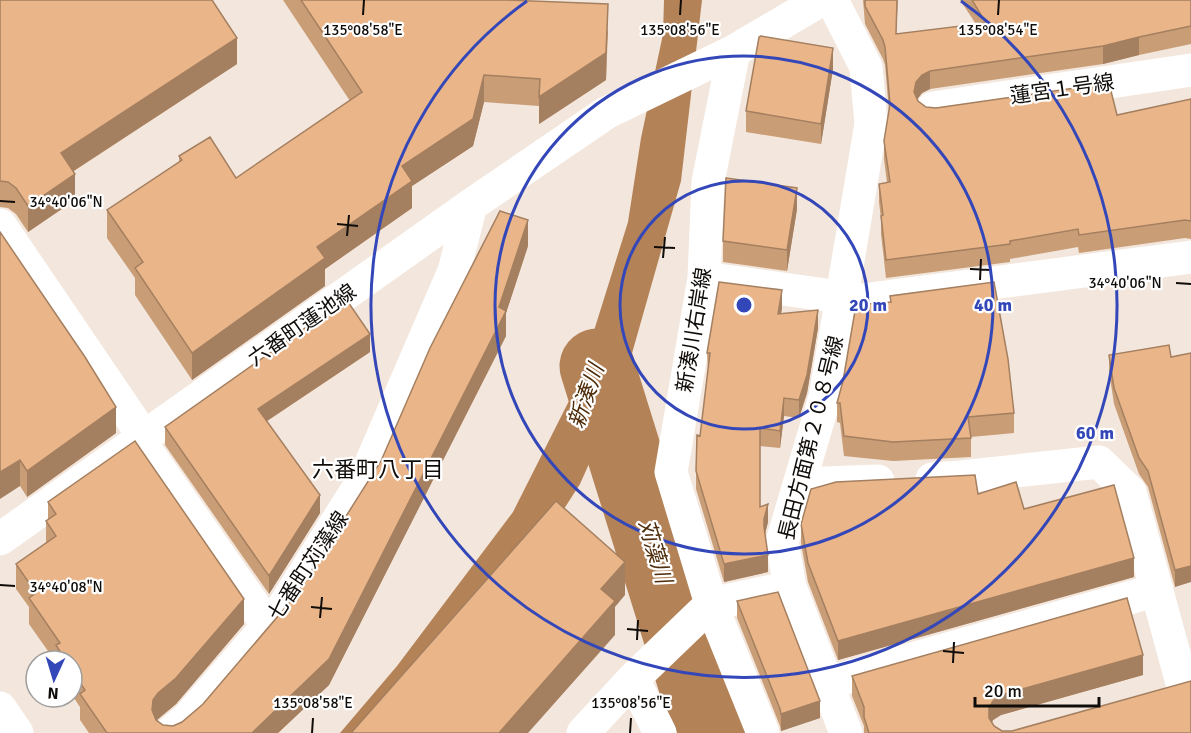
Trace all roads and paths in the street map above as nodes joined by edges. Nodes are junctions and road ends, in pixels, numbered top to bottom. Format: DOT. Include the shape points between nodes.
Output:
graph roads {
  1 [pos="821,0"];
  2 [pos="832,0"];
  3 [pos="734,51"];
  4 [pos="1191,70"];
  5 [pos="933,108"];
  6 [pos="471,205"];
  7 [pos="0,225"];
  8 [pos="1191,257"];
  9 [pos="704,278"];
  10 [pos="843,297"];
  11 [pos="142,439"];
  12 [pos="799,484"];
  13 [pos="0,539"];
  14 [pos="790,587"];
  15 [pos="1156,590"];
  16 [pos="711,604"];
  17 [pos="268,626"];
  18 [pos="633,679"];
  19 [pos="1186,682"];
  20 [pos="827,683"];
  21 [pos="1149,693"];
  22 [pos="0,708"];
  23 [pos="17,733"];
  24 [pos="170,733"];
  25 [pos="583,733"];
  26 [pos="660,733"];
  27 [pos="763,733"];
  28 [pos="846,733"];
  1 -- 3 [label="street"];
  2 -- 10 [label="street, 長田方面第２０８号線" via="866,67 871,124"];
  3 -- 6 [label="street, 六番町蓮池線" via="606,113"];
  3 -- 9 [label="street, 新湊川右岸線" via="708,182"];
  4 -- 5 [label="street, 蓮宮１号線"];
  6 -- 11 [label="street, 六番町蓮池線"];
  6 -- 17 [label="street, 七番町苅藻線" via="454,271 365,477"];
  7 -- 11 [label="street"];
  8 -- 10 [label="street" via="862,300"];
  9 -- 10 [label="street"];
  9 -- 16 [label="street, 新湊川右岸線" via="671,472"];
  10 -- 12 [label="street, 長田方面第２０８号線" via="825,398"];
  11 -- 13 [label="street, 六番町蓮池線"];
  11 -- 17 [label="street"];
  12 -- 14 [label="street, 長田方面第２０８号線" via="782,542"];
  12 -- 15 [label="street" via="960,477 1099,462 1130,492"];
  14 -- 16 [label="street"];
  14 -- 20 [label="street, 長田方面第２０８号線"];
  15 -- 19 [label="street"];
  15 -- 20 [label="street"];
  16 -- 18 [label="street"];
  16 -- 27 [label="street, 新湊川右岸線"];
  17 -- 24 [label="street, 七番町苅藻線" via="189,717"];
  18 -- 25 [label="street"];
  18 -- 26 [label="street"];
  19 -- 21 [label="street"];
  20 -- 28 [label="street, 長田方面第２０８号線"];
  22 -- 23 [label="street"];
}
